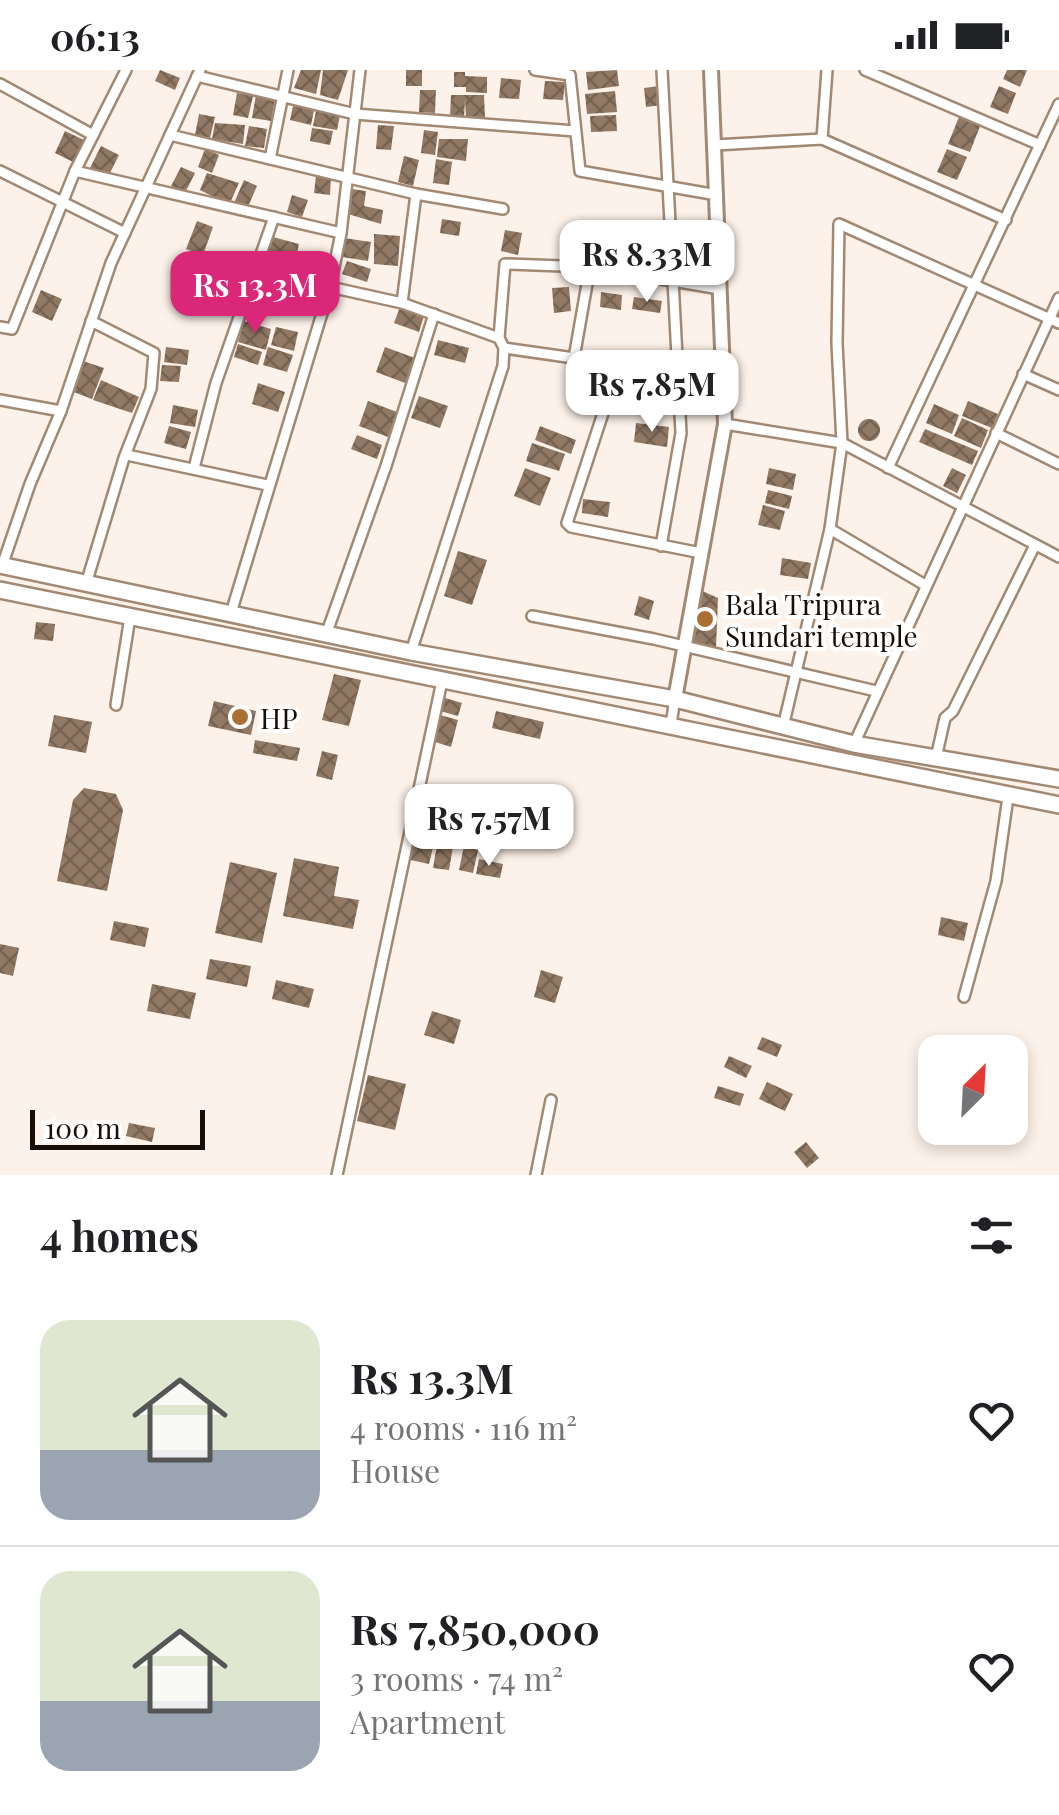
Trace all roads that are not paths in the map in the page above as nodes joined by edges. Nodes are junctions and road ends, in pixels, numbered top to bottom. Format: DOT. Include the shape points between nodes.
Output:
graph roads {
  1 [pos="126,70"];
  2 [pos="288,70"];
  3 [pos="360,70"];
  4 [pos="534,70"];
  5 [pos="662,70"];
  6 [pos="711,70"];
  7 [pos="826,70"];
  8 [pos="866,70"];
  9 [pos="198,73"];
  10 [pos="0,84"];
  11 [pos="283,96"];
  12 [pos="1059,104"];
  13 [pos="355,114"];
  14 [pos="575,131"];
  15 [pos="94,135"];
  16 [pos="170,135"];
  17 [pos="822,138"];
  18 [pos="715,145"];
  19 [pos="1040,145"];
  20 [pos="270,159"];
  21 [pos="0,171"];
  22 [pos="75,172"];
  23 [pos="348,178"];
  24 [pos="146,186"];
  25 [pos="670,187"];
  26 [pos="416,194"];
  27 [pos="717,195"];
  28 [pos="63,202"];
  29 [pos="503,209"];
  30 [pos="274,217"];
  31 [pos="1006,220"];
  32 [pos="125,233"];
  33 [pos="341,234"];
  34 [pos="590,268"];
  35 [pos="674,282"];
  36 [pos="976,286"];
  37 [pos="330,287"];
  38 [pos="720,289"];
  39 [pos="1059,298"];
  40 [pos="402,303"];
  41 [pos="434,314"];
  42 [pos="91,321"];
  43 [pos="1054,321"];
  44 [pos="0,327"];
  45 [pos="501,343"];
  46 [pos="574,358"];
  47 [pos="1024,374"];
  48 [pos="1059,390"];
  49 [pos="0,400"];
  50 [pos="61,412"];
  51 [pos="725,424"];
  52 [pos="996,433"];
  53 [pos="842,443"];
  54 [pos="128,455"];
  55 [pos="1059,464"];
  56 [pos="194,468"];
  57 [pos="888,468"];
  58 [pos="267,485"];
  59 [pos="961,507"];
  60 [pos="830,530"];
  61 [pos="1035,545"];
  62 [pos="661,546"];
  63 [pos="702,553"];
  64 [pos="1059,557"];
  65 [pos="1,565"];
  66 [pos="86,585"];
  67 [pos="925,585"];
  68 [pos="0,590"];
  69 [pos="231,613"];
  70 [pos="130,616"];
  71 [pos="532,616"];
  72 [pos="327,632"];
  73 [pos="685,646"];
  74 [pos="411,652"];
  75 [pos="796,672"];
  76 [pos="442,681"];
  77 [pos="876,691"];
  78 [pos="675,699"];
  79 [pos="116,705"];
  80 [pos="671,724"];
  81 [pos="783,727"];
  82 [pos="854,744"];
  83 [pos="936,758"];
  84 [pos="1059,780"];
  85 [pos="1008,797"];
  86 [pos="1059,805"];
  87 [pos="964,997"];
  88 [pos="551,1100"];
  89 [pos="337,1175"];
  90 [pos="536,1175"];
  1 -- 15 [label="street"];
  2 -- 11 [label="street"];
  3 -- 13 [label="street"];
  4 -- 14 [label="street" via="570,75"];
  5 -- 25 [label="street"];
  6 -- 18 [label="main road"];
  7 -- 17 [label="street"];
  8 -- 19 [label="street"];
  9 -- 11 [label="street"];
  9 -- 16 [label="street"];
  10 -- 15 [label="street"];
  11 -- 13 [label="street"];
  11 -- 20 [label="street"];
  12 -- 19 [label="street"];
  13 -- 14 [label="street"];
  13 -- 23 [label="street"];
  14 -- 25 [label="street" via="580,171"];
  15 -- 22 [label="street"];
  16 -- 20 [label="street"];
  16 -- 24 [label="street"];
  17 -- 18 [label="street"];
  17 -- 31 [label="street"];
  18 -- 27 [label="main road"];
  19 -- 31 [label="street"];
  20 -- 23 [label="street"];
  21 -- 28 [label="street"];
  22 -- 24 [label="street"];
  22 -- 28 [label="street"];
  23 -- 26 [label="street"];
  23 -- 33 [label="street"];
  24 -- 30 [label="street"];
  24 -- 32 [label="street"];
  25 -- 27 [label="street"];
  25 -- 35 [label="street"];
  26 -- 29 [label="street"];
  26 -- 40 [label="street"];
  27 -- 38 [label="main road"];
  28 -- 32 [label="street"];
  28 -- 44 [label="street" via="12,329"];
  30 -- 33 [label="street"];
  30 -- 56 [label="street"];
  31 -- 36 [label="street"];
  32 -- 42 [label="street"];
  33 -- 37 [label="street"];
  34 -- 35 [label="street"];
  34 -- 45 [label="street" via="506,264"];
  34 -- 46 [label="street"];
  35 -- 38 [label="street"];
  35 -- 62 [label="street" via="681,433"];
  36 -- 43 [label="street"];
  36 -- 53 [label="street" via="839,224"];
  36 -- 57 [label="street"];
  37 -- 40 [label="street"];
  37 -- 58 [label="street"];
  38 -- 51 [label="main road"];
  39 -- 43 [label="street"];
  40 -- 41 [label="street"];
  41 -- 45 [label="street"];
  41 -- 72 [label="street"];
  42 -- 50 [label="street"];
  42 -- 54 [label="street" via="154,354 151,389"];
  43 -- 47 [label="street"];
  45 -- 46 [label="street"];
  45 -- 74 [label="street" via="503,366"];
  46 -- 62 [label="street" via="608,389 608,398 567,524"];
  47 -- 48 [label="street"];
  47 -- 52 [label="street"];
  49 -- 50 [label="street"];
  50 -- 65 [label="street"];
  51 -- 53 [label="street"];
  51 -- 63 [label="main road"];
  52 -- 55 [label="street"];
  52 -- 59 [label="street"];
  53 -- 57 [label="street"];
  53 -- 60 [label="street"];
  54 -- 56 [label="street"];
  54 -- 66 [label="street"];
  56 -- 58 [label="street"];
  57 -- 59 [label="street"];
  58 -- 69 [label="street"];
  59 -- 61 [label="street"];
  59 -- 67 [label="street"];
  60 -- 67 [label="street"];
  60 -- 75 [label="street"];
  61 -- 64 [label="street"];
  61 -- 83 [label="street" via="953,712 944,718"];
  62 -- 63 [label="street"];
  63 -- 73 [label="main road"];
  65 -- 66 [label="highway"];
  66 -- 69 [label="highway"];
  67 -- 77 [label="street"];
  68 -- 70 [label="highway"];
  69 -- 72 [label="highway"];
  70 -- 76 [label="highway"];
  70 -- 79 [label="street"];
  71 -- 73 [label="street"];
  72 -- 74 [label="highway"];
  73 -- 75 [label="street"];
  73 -- 78 [label="main road"];
  74 -- 78 [label="highway"];
  75 -- 77 [label="street"];
  75 -- 81 [label="street"];
  76 -- 80 [label="highway"];
  76 -- 89 [label="street"];
  77 -- 82 [label="street"];
  78 -- 80 [label="street"];
  78 -- 81 [label="highway"];
  80 -- 85 [label="highway"];
  81 -- 82 [label="highway"];
  82 -- 83 [label="highway"];
  83 -- 84 [label="highway"];
  85 -- 86 [label="highway"];
  85 -- 87 [label="street" via="996,881"];
  88 -- 90 [label="street"];
}
